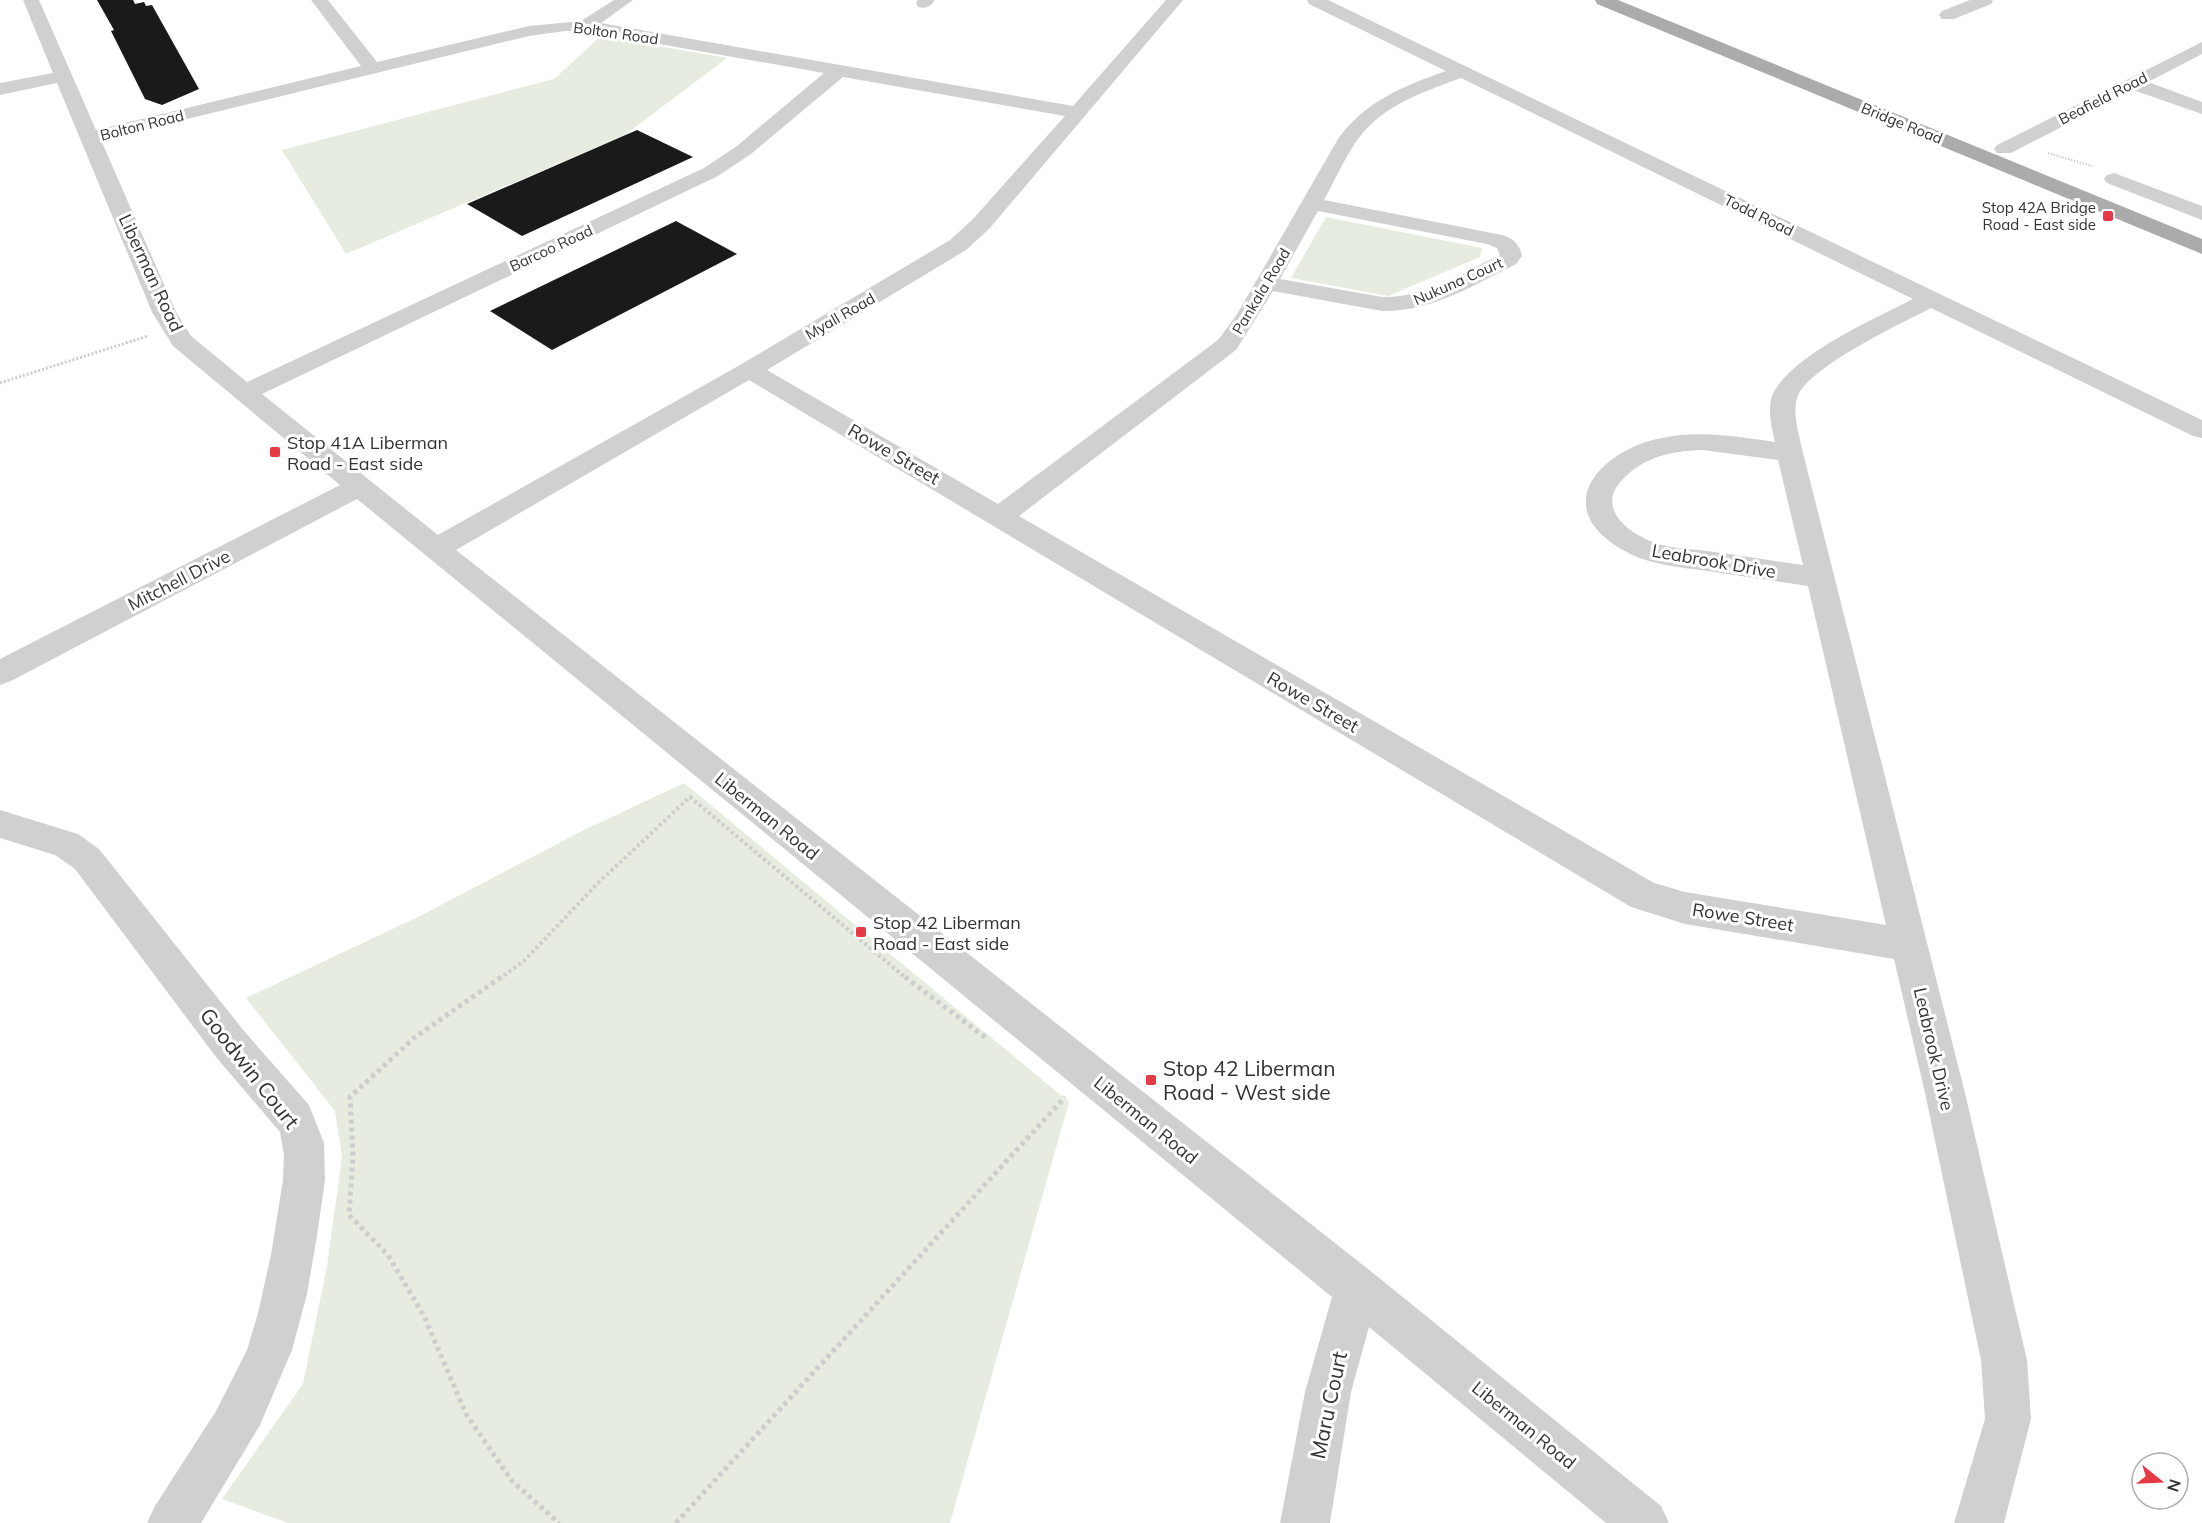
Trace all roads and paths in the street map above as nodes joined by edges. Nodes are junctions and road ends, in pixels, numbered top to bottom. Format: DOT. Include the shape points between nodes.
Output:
graph roads {
  1 [pos="31,0"];
  2 [pos="319,0"];
  3 [pos="625,0"];
  4 [pos="1175,0"];
  5 [pos="1315,0"];
  6 [pos="1603,0"];
  7 [pos="1636,0"];
  8 [pos="1984,0"];
  9 [pos="1948,15"];
  10 [pos="585,26"];
  11 [pos="2202,47"];
  12 [pos="373,69"];
  13 [pos="838,71"];
  14 [pos="1462,71"];
  15 [pos="64,75"];
  16 [pos="2132,83"];
  17 [pos="0,89"];
  18 [pos="2202,108"];
  19 [pos="1077,112"];
  20 [pos="90,137"];
  21 [pos="2046,153"];
  22 [pos="1995,154"];
  23 [pos="2112,182"];
  24 [pos="1312,204"];
  25 [pos="2202,214"];
  26 [pos="2202,230"];
  27 [pos="2202,247"];
  28 [pos="1267,284"];
  29 [pos="1931,298"];
  30 [pos="173,328"];
  31 [pos="749,370"];
  32 [pos="0,383"];
  33 [pos="244,393"];
  34 [pos="2202,430"];
  35 [pos="1790,453"];
  36 [pos="359,487"];
  37 [pos="1001,516"];
  38 [pos="437,548"];
  39 [pos="1820,578"];
  40 [pos="0,673"];
  41 [pos="0,824"];
  42 [pos="1910,945"];
  43 [pos="988,1039"];
  44 [pos="1072,1090"];
  45 [pos="1357,1288"];
  46 [pos="172,1523"];
  47 [pos="559,1523"];
  48 [pos="676,1523"];
  49 [pos="1305,1523"];
  50 [pos="1644,1523"];
  51 [pos="1979,1523"];
  1 -- 15 [label="street, Liberman Road"];
  2 -- 12 [label="street"];
  3 -- 10 [label="street"];
  4 -- 19 [label="street, Myall Road"];
  5 -- 14 [label="street, Todd Road"];
  6 -- 22 [label="main road, Bridge Road"];
  7 -- 22 [label="main road, Bridge Road"];
  8 -- 9 [label="street"];
  10 -- 12 [label="street, Bolton Road" via="540,29"];
  10 -- 13 [label="street, Bolton Road"];
  11 -- 16 [label="street, Beafield Road"];
  12 -- 20 [label="street, Bolton Road"];
  13 -- 19 [label="street, Bolton Road"];
  13 -- 33 [label="street, Barcoo Road" via="744,150 711,172"];
  14 -- 24 [label="street, Pankala Road" via="1402,93 1366,116 1348,139"];
  14 -- 29 [label="street, Todd Road"];
  15 -- 17 [label="street"];
  15 -- 20 [label="street, Liberman Road"];
  16 -- 18 [label="street"];
  16 -- 22 [label="street, Beafield Road"];
  19 -- 31 [label="street, Myall Road" via="966,240"];
  20 -- 30 [label="street, Liberman Road"];
  21 -- 23 [label="path" via="2076,160"];
  22 -- 23 [label="main road, Bridge Road"];
  22 -- 27 [label="main road, Bridge Road"];
  23 -- 25 [label="street"];
  23 -- 26 [label="main road, Bridge Road"];
  24 -- 28 [label="street, Pankala Road"];
  24 -- 28 [label="street, Nukuna Court" via="1491,238 1504,243 1510,256 1401,305"];
  28 -- 37 [label="street, Pankala Road" via="1241,328 1220,351"];
  29 -- 34 [label="street, Todd Road"];
  29 -- 35 [label="street, Leabrook Drive" via="1830,354 1789,384 1784,408"];
  30 -- 32 [label="path"];
  30 -- 33 [label="street, Liberman Road" via="191,349"];
  31 -- 37 [label="street, Rowe Street"];
  31 -- 38 [label="street, Myall Road"];
  33 -- 36 [label="street, Liberman Road"];
  35 -- 39 [label="street, Leabrook Drive"];
  35 -- 39 [label="street, Leabrook Drive" via="1692,442 1652,447 1614,472 1599,494 1599,510 1622,536 1652,552"];
  36 -- 38 [label="street, Liberman Road"];
  36 -- 40 [label="street, Mitchell Drive"];
  37 -- 42 [label="street, Rowe Street" via="1644,896 1685,908"];
  38 -- 45 [label="street, Liberman Road"];
  39 -- 42 [label="street, Leabrook Drive"];
  41 -- 46 [label="street, Goodwin Court" via="66,844 87,859 301,1130 306,1159 304,1182 281,1315 254,1389"];
  42 -- 51 [label="street, Leabrook Drive" via="1980,1245 2006,1377 2008,1419"];
  43 -- 47 [label="path" via="882,960 690,796 597,884 524,962 414,1038 350,1097 355,1144 349,1215 388,1255 424,1316 466,1414 512,1481"];
  44 -- 48 [label="path"];
  45 -- 49 [label="street, Maru Court" via="1328,1392"];
  45 -- 50 [label="street, Liberman Road"];
}
